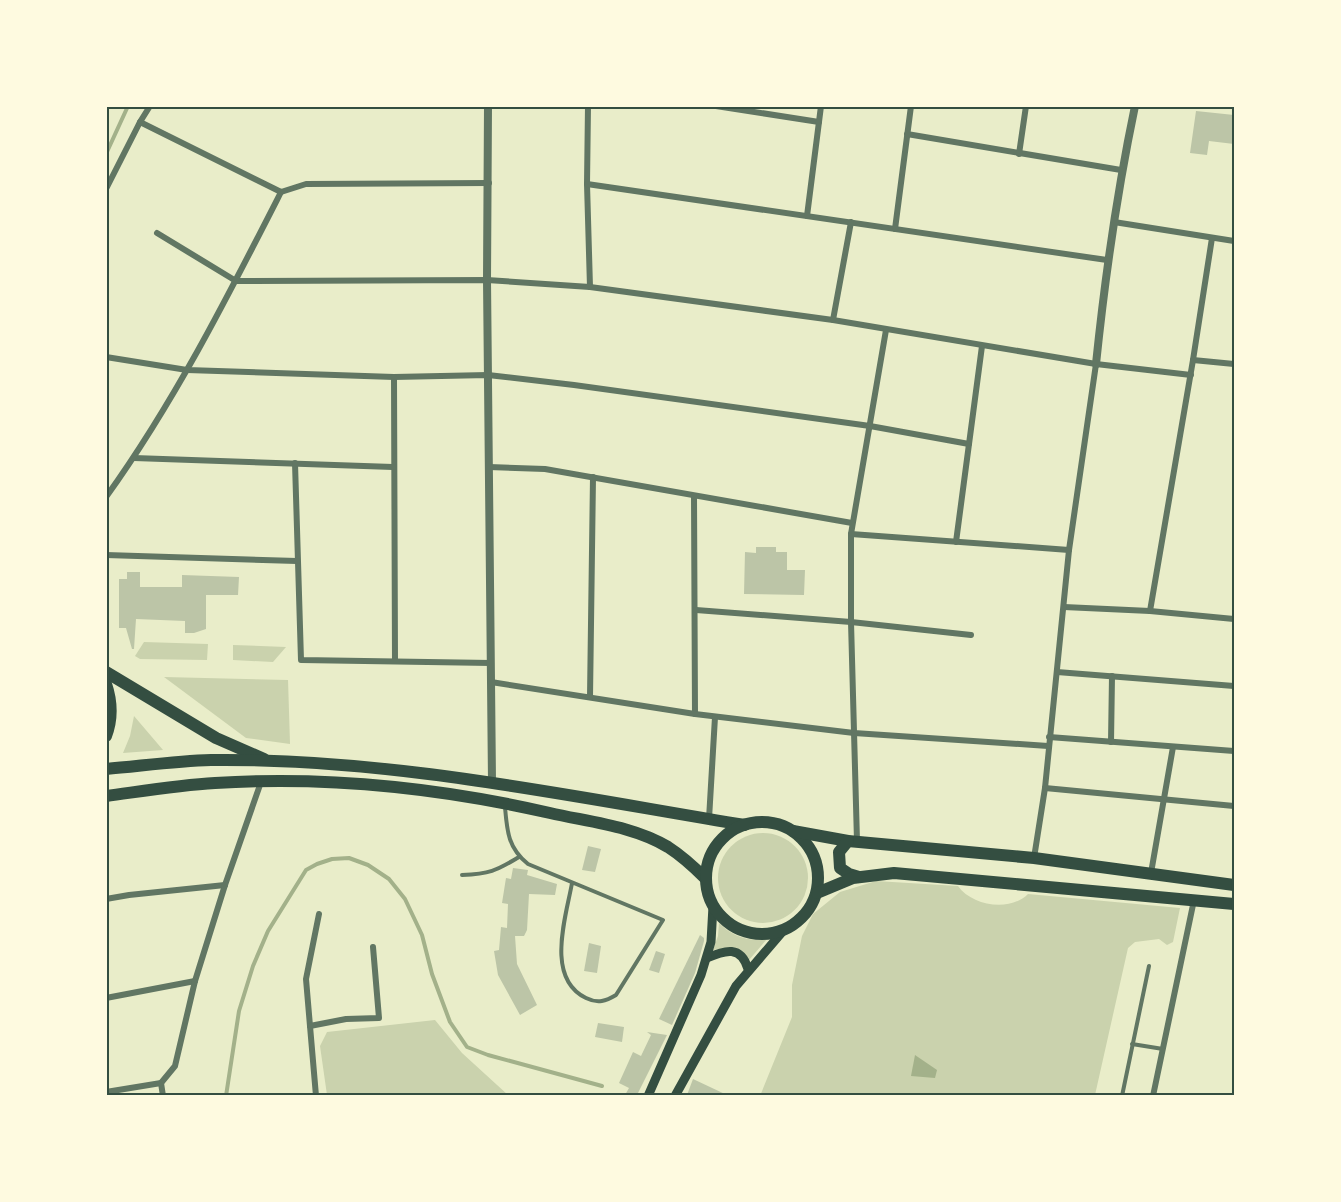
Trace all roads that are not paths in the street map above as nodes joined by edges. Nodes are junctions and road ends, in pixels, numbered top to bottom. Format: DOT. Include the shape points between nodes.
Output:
graph roads {
  1 [pos="150,106"];
  2 [pos="488,106"];
  3 [pos="588,106"];
  4 [pos="716,106"];
  5 [pos="822,106"];
  6 [pos="911,106"];
  7 [pos="1026,106"];
  8 [pos="1135,106"];
  9 [pos="728,107"];
  10 [pos="140,122"];
  11 [pos="819,122"];
  12 [pos="907,134"];
  13 [pos="1020,154"];
  14 [pos="1121,170"];
  15 [pos="489,183"];
  16 [pos="587,184"];
  17 [pos="106,189"];
  18 [pos="281,192"];
  19 [pos="807,216"];
  20 [pos="851,222"];
  21 [pos="1114,222"];
  22 [pos="895,229"];
  23 [pos="157,233"];
  24 [pos="1212,238"];
  25 [pos="1234,241"];
  26 [pos="1107,260"];
  27 [pos="487,280"];
  28 [pos="236,281"];
  29 [pos="590,286"];
  30 [pos="833,320"];
  31 [pos="886,330"];
  32 [pos="982,346"];
  33 [pos="106,357"];
  34 [pos="1193,360"];
  35 [pos="1096,364"];
  36 [pos="1234,364"];
  37 [pos="187,370"];
  38 [pos="488,375"];
  39 [pos="1191,375"];
  40 [pos="394,377"];
  41 [pos="870,426"];
  42 [pos="969,444"];
  43 [pos="135,458"];
  44 [pos="295,463"];
  45 [pos="393,467"];
  46 [pos="489,467"];
  47 [pos="592,477"];
  48 [pos="694,496"];
  49 [pos="106,497"];
  50 [pos="852,523"];
  51 [pos="851,534"];
  52 [pos="956,542"];
  53 [pos="1069,550"];
  54 [pos="106,555"];
  55 [pos="297,561"];
  56 [pos="1064,607"];
  57 [pos="696,610"];
  58 [pos="1150,611"];
  59 [pos="1234,619"];
  60 [pos="851,622"];
  61 [pos="971,635"];
  62 [pos="395,661"];
  63 [pos="491,663"];
  64 [pos="106,672"];
  65 [pos="1057,672"];
  66 [pos="1112,676"];
  67 [pos="491,682"];
  68 [pos="106,684"];
  69 [pos="1234,686"];
  70 [pos="590,697"];
  71 [pos="695,714"];
  72 [pos="714,717"];
  73 [pos="854,733"];
  74 [pos="106,736"];
  75 [pos="1049,737"];
  76 [pos="1111,742"];
  77 [pos="1048,747"];
  78 [pos="1173,747"];
  79 [pos="1234,751"];
  80 [pos="268,761"];
  81 [pos="106,769"];
  82 [pos="262,781"];
  83 [pos="492,782"];
  84 [pos="1045,788"];
  85 [pos="106,796"];
  86 [pos="1165,798"];
  87 [pos="505,803"];
  88 [pos="1234,806"];
  89 [pos="709,819"];
  90 [pos="745,825"];
  91 [pos="793,831"];
  92 [pos="853,841"];
  93 [pos="519,857"];
  94 [pos="1034,858"];
  95 [pos="1151,874"];
  96 [pos="462,875"];
  97 [pos="859,877"];
  98 [pos="706,879"];
  99 [pos="572,882"];
  100 [pos="225,885"];
  101 [pos="1234,885"];
  102 [pos="817,893"];
  103 [pos="106,899"];
  104 [pos="1194,899"];
  105 [pos="1234,904"];
  106 [pos="714,906"];
  107 [pos="319,914"];
  108 [pos="783,931"];
  109 [pos="373,947"];
  110 [pos="707,958"];
  111 [pos="1149,966"];
  112 [pos="748,969"];
  113 [pos="195,981"];
  114 [pos="106,998"];
  115 [pos="310,1026"];
  116 [pos="1132,1044"];
  117 [pos="1163,1049"];
  118 [pos="161,1083"];
  119 [pos="106,1092"];
  120 [pos="163,1095"];
  121 [pos="316,1095"];
  122 [pos="648,1095"];
  123 [pos="675,1095"];
  124 [pos="1122,1095"];
  125 [pos="1153,1095"];
  1 -- 10 [label="street"];
  2 -- 15 [label="street"];
  3 -- 16 [label="street"];
  4 -- 9 [label="street"];
  5 -- 11 [label="street"];
  6 -- 12 [label="street"];
  7 -- 13 [label="street"];
  8 -- 14 [label="street"];
  9 -- 11 [label="street"];
  10 -- 17 [label="street"];
  10 -- 18 [label="street"];
  11 -- 19 [label="street"];
  12 -- 13 [label="street"];
  12 -- 22 [label="street"];
  13 -- 14 [label="street"];
  14 -- 21 [label="street"];
  15 -- 18 [label="street" via="306,184"];
  15 -- 27 [label="street"];
  16 -- 19 [label="street"];
  16 -- 29 [label="street"];
  18 -- 28 [label="street"];
  19 -- 20 [label="street"];
  20 -- 22 [label="street"];
  20 -- 30 [label="street"];
  21 -- 24 [label="street"];
  21 -- 26 [label="street"];
  22 -- 26 [label="street"];
  23 -- 28 [label="street"];
  24 -- 25 [label="street"];
  24 -- 34 [label="street"];
  26 -- 35 [label="street"];
  27 -- 28 [label="street"];
  27 -- 29 [label="street"];
  27 -- 38 [label="street"];
  28 -- 37 [label="street"];
  29 -- 30 [label="street"];
  30 -- 31 [label="street"];
  31 -- 32 [label="street"];
  31 -- 41 [label="street"];
  32 -- 35 [label="street"];
  32 -- 42 [label="street"];
  33 -- 37 [label="street"];
  34 -- 36 [label="street"];
  34 -- 39 [label="street"];
  35 -- 39 [label="street"];
  35 -- 53 [label="street"];
  37 -- 40 [label="street"];
  37 -- 43 [label="street"];
  38 -- 40 [label="street"];
  38 -- 41 [label="street"];
  38 -- 46 [label="street"];
  39 -- 58 [label="street"];
  40 -- 45 [label="street"];
  41 -- 42 [label="street"];
  41 -- 50 [label="street"];
  42 -- 52 [label="street"];
  43 -- 44 [label="street"];
  43 -- 49 [label="street"];
  44 -- 45 [label="street"];
  44 -- 55 [label="street"];
  45 -- 62 [label="street"];
  46 -- 47 [label="street" via="545,469"];
  46 -- 63 [label="street"];
  47 -- 48 [label="street"];
  47 -- 70 [label="street"];
  48 -- 50 [label="street"];
  48 -- 57 [label="street"];
  50 -- 51 [label="street"];
  51 -- 52 [label="street"];
  51 -- 60 [label="street"];
  52 -- 53 [label="street"];
  53 -- 56 [label="street"];
  54 -- 55 [label="street"];
  55 -- 62 [label="street" via="301,660"];
  56 -- 58 [label="street"];
  56 -- 65 [label="street"];
  57 -- 60 [label="street"];
  57 -- 71 [label="street"];
  58 -- 59 [label="street"];
  60 -- 61 [label="street"];
  60 -- 73 [label="street"];
  62 -- 63 [label="street"];
  63 -- 67 [label="street"];
  64 -- 80 [label="highway" via="216,738"];
  65 -- 66 [label="street"];
  65 -- 75 [label="street"];
  66 -- 69 [label="street"];
  66 -- 76 [label="street"];
  67 -- 70 [label="street"];
  67 -- 83 [label="street"];
  68 -- 74 [label="highway" via="112,716"];
  70 -- 71 [label="street"];
  71 -- 72 [label="street"];
  72 -- 73 [label="street"];
  72 -- 89 [label="street"];
  73 -- 77 [label="street"];
  73 -- 92 [label="street"];
  75 -- 76 [label="street"];
  75 -- 77 [label="street"];
  76 -- 78 [label="street"];
  77 -- 84 [label="street"];
  78 -- 79 [label="street"];
  78 -- 86 [label="street"];
  80 -- 81 [label="highway" via="190,761"];
  80 -- 83 [label="highway" via="392,769"];
  82 -- 85 [label="highway" via="193,784"];
  82 -- 87 [label="highway" via="390,786"];
  82 -- 100 [label="street"];
  83 -- 89 [label="highway"];
  84 -- 86 [label="street"];
  84 -- 94 [label="street"];
  86 -- 88 [label="street"];
  86 -- 95 [label="street"];
  87 -- 93 [label="lane" via="508,838"];
  87 -- 98 [label="highway" via="643,835 667,846"];
  89 -- 90 [label="highway"];
  90 -- 91 [label="highway" via="778,824"];
  90 -- 98 [label="highway" via="721,840 713,852"];
  91 -- 92 [label="highway"];
  91 -- 102 [label="highway" via="815,858"];
  92 -- 94 [label="highway"];
  92 -- 97 [label="highway" via="839,852 840,868"];
  93 -- 96 [label="lane" via="486,874"];
  93 -- 99 [label="lane"];
  94 -- 95 [label="highway"];
  95 -- 101 [label="highway"];
  97 -- 102 [label="highway"];
  97 -- 104 [label="highway" via="917,874"];
  98 -- 106 [label="highway"];
  99 -- 99 [label="lane" via="560,952 563,971 575,993 593,1001 606,1001 616,995 663,920"];
  100 -- 103 [label="street"];
  100 -- 113 [label="street"];
  102 -- 108 [label="highway" via="810,909"];
  104 -- 105 [label="highway"];
  104 -- 117 [label="street"];
  106 -- 108 [label="highway" via="723,919 752,934"];
  106 -- 110 [label="main road"];
  107 -- 115 [label="street" via="306,979"];
  108 -- 112 [label="main road"];
  109 -- 115 [label="street" via="378,1018"];
  110 -- 112 [label="main road" via="719,952 736,952"];
  110 -- 122 [label="main road"];
  111 -- 116 [label="lane"];
  112 -- 123 [label="main road" via="723,1006"];
  113 -- 114 [label="street"];
  113 -- 118 [label="street" via="175,1066"];
  115 -- 121 [label="street"];
  116 -- 117 [label="lane"];
  116 -- 124 [label="lane"];
  117 -- 125 [label="street"];
  118 -- 119 [label="street"];
  118 -- 120 [label="street"];
}
